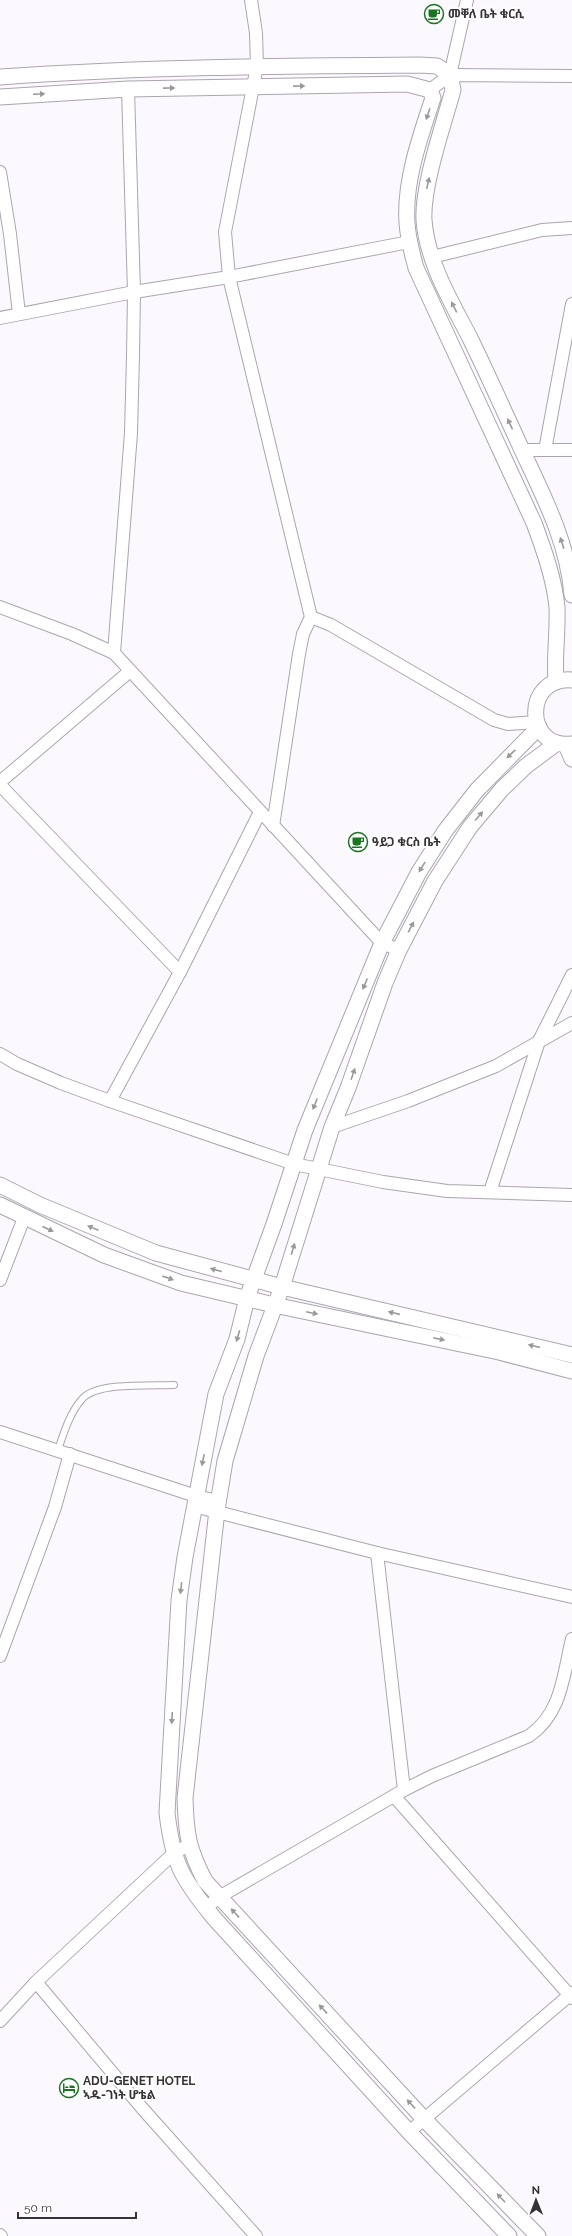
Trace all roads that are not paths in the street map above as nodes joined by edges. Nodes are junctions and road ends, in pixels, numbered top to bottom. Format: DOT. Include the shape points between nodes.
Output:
graph roads {
  1 [pos="251,0"];
  2 [pos="466,0"];
  3 [pos="257,66"];
  4 [pos="450,75"];
  5 [pos="572,76"];
  6 [pos="0,77"];
  7 [pos="254,87"];
  8 [pos="128,89"];
  9 [pos="430,90"];
  10 [pos="0,96"];
  11 [pos="0,172"];
  12 [pos="572,228"];
  13 [pos="5,234"];
  14 [pos="409,242"];
  15 [pos="432,257"];
  16 [pos="229,277"];
  17 [pos="134,292"];
  18 [pos="572,304"];
  19 [pos="19,314"];
  20 [pos="0,318"];
  21 [pos="522,450"];
  22 [pos="545,450"];
  23 [pos="572,450"];
  24 [pos="572,595"];
  25 [pos="0,607"];
  26 [pos="312,617"];
  27 [pos="114,653"];
  28 [pos="130,671"];
  29 [pos="572,680"];
  30 [pos="556,682"];
  31 [pos="538,725"];
  32 [pos="565,744"];
  33 [pos="572,759"];
  34 [pos="0,782"];
  35 [pos="0,785"];
  36 [pos="260,812"];
  37 [pos="273,826"];
  38 [pos="382,942"];
  39 [pos="399,950"];
  40 [pos="180,972"];
  41 [pos="572,975"];
  42 [pos="572,1023"];
  43 [pos="539,1041"];
  44 [pos="0,1054"];
  45 [pos="110,1101"];
  46 [pos="332,1127"];
  47 [pos="294,1164"];
  48 [pos="318,1167"];
  49 [pos="0,1185"];
  50 [pos="490,1192"];
  51 [pos="572,1195"];
  52 [pos="0,1205"];
  53 [pos="24,1218"];
  54 [pos="0,1280"];
  55 [pos="254,1280"];
  56 [pos="282,1287"];
  57 [pos="247,1298"];
  58 [pos="274,1305"];
  59 [pos="501,1345"];
  60 [pos="572,1356"];
  61 [pos="572,1371"];
  62 [pos="174,1385"];
  63 [pos="0,1432"];
  64 [pos="58,1450"];
  65 [pos="70,1454"];
  66 [pos="195,1501"];
  67 [pos="217,1506"];
  68 [pos="377,1553"];
  69 [pos="572,1597"];
  70 [pos="572,1639"];
  71 [pos="0,1656"];
  72 [pos="399,1793"];
  73 [pos="188,1844"];
  74 [pos="174,1853"];
  75 [pos="219,1897"];
  76 [pos="206,1908"];
  77 [pos="36,1982"];
  78 [pos="571,1995"];
  79 [pos="0,2021"];
  80 [pos="424,2119"];
  81 [pos="409,2132"];
  82 [pos="256,2236"];
  83 [pos="509,2236"];
  84 [pos="538,2236"];
  1 -- 3 [label="street"];
  2 -- 4 [label="street"];
  3 -- 4 [label="street" via="420,65 437,66"];
  3 -- 6 [label="street"];
  3 -- 7 [label="street"];
  4 -- 5 [label="street"];
  4 -- 9 [label="street"];
  15 -- 4 [label="street, one-way" via="424,219 426,191 454,90"];
  8 -- 7 [label="street, one-way"];
  7 -- 9 [label="street, one-way" via="407,84"];
  7 -- 16 [label="street" via="225,232"];
  10 -- 8 [label="street, one-way"];
  8 -- 17 [label="street"];
  9 -- 14 [label="street, one-way" via="433,98 412,170 407,201"];
  11 -- 13 [label="street"];
  12 -- 15 [label="street" via="542,230"];
  13 -- 19 [label="street"];
  14 -- 16 [label="street"];
  14 -- 30 [label="street" via="416,268 545,552 557,607"];
  21 -- 15 [label="street, one-way"];
  16 -- 17 [label="street"];
  16 -- 26 [label="street"];
  17 -- 19 [label="street"];
  17 -- 27 [label="street" via="131,433"];
  18 -- 22 [label="street"];
  19 -- 20 [label="street"];
  21 -- 22 [label="street"];
  24 -- 21 [label="street, one-way" via="564,547"];
  22 -- 23 [label="street"];
  25 -- 27 [label="street"];
  26 -- 31 [label="street" via="331,625 494,720 508,724"];
  26 -- 37 [label="street" via="303,634 299,654"];
  27 -- 28 [label="street"];
  28 -- 34 [label="street"];
  28 -- 36 [label="street"];
  29 -- 30 [label="street"];
  30 -- 31 [label="street" via="544,690 536,702"];
  31 -- 32 [label="street" via="547,737"];
  31 -- 38 [label="street, one-way" via="477,790 445,831 419,872"];
  32 -- 33 [label="street"];
  39 -- 32 [label="street, one-way" via="435,881 470,827 502,789 526,766"];
  35 -- 40 [label="street"];
  36 -- 37 [label="street"];
  36 -- 40 [label="street"];
  37 -- 38 [label="street"];
  38 -- 39 [label="street"];
  38 -- 47 [label="street, one-way" via="305,1130"];
  46 -- 39 [label="street, one-way"];
  40 -- 45 [label="street"];
  41 -- 43 [label="street"];
  42 -- 43 [label="street"];
  43 -- 46 [label="street" via="496,1066 408,1101"];
  43 -- 50 [label="street"];
  44 -- 45 [label="street" via="31,1070"];
  45 -- 47 [label="street"];
  46 -- 48 [label="street"];
  47 -- 48 [label="street"];
  47 -- 55 [label="street"];
  48 -- 50 [label="street" via="397,1184 447,1191"];
  56 -- 48 [label="street, one-way"];
  55 -- 49 [label="street, one-way" via="156,1253 40,1206"];
  50 -- 51 [label="street"];
  52 -- 53 [label="street"];
  53 -- 54 [label="street"];
  53 -- 57 [label="street, one-way" via="118,1260 180,1282"];
  55 -- 56 [label="street"];
  55 -- 57 [label="street"];
  56 -- 58 [label="street"];
  59 -- 56 [label="street, one-way"];
  57 -- 58 [label="street"];
  57 -- 66 [label="street, one-way" via="237,1339 216,1394"];
  58 -- 59 [label="street, one-way"];
  58 -- 67 [label="street" via="225,1461"];
  60 -- 59 [label="street, one-way"];
  59 -- 61 [label="street"];
  62 -- 64 [label="lane" via="105,1388 93,1391 84,1397 76,1408"];
  63 -- 64 [label="street"];
  64 -- 65 [label="street"];
  65 -- 66 [label="street"];
  65 -- 71 [label="street" via="55,1507"];
  66 -- 67 [label="street"];
  66 -- 74 [label="street, one-way" via="179,1600 169,1764 167,1813"];
  67 -- 68 [label="street"];
  67 -- 73 [label="street" via="185,1798"];
  68 -- 69 [label="street"];
  68 -- 72 [label="street"];
  70 -- 72 [label="street" via="552,1713 540,1727 529,1736 432,1776"];
  72 -- 75 [label="street"];
  72 -- 78 [label="street"];
  73 -- 74 [label="street"];
  73 -- 75 [label="street" via="205,1881"];
  74 -- 76 [label="street" via="190,1888"];
  74 -- 77 [label="street"];
  75 -- 76 [label="street"];
  80 -- 75 [label="street, one-way"];
  76 -- 81 [label="street"];
  77 -- 79 [label="street"];
  77 -- 82 [label="street" via="142,2108"];
  78 -- 80 [label="street"];
  80 -- 81 [label="street"];
  84 -- 80 [label="street, one-way"];
  81 -- 83 [label="street"];
}
